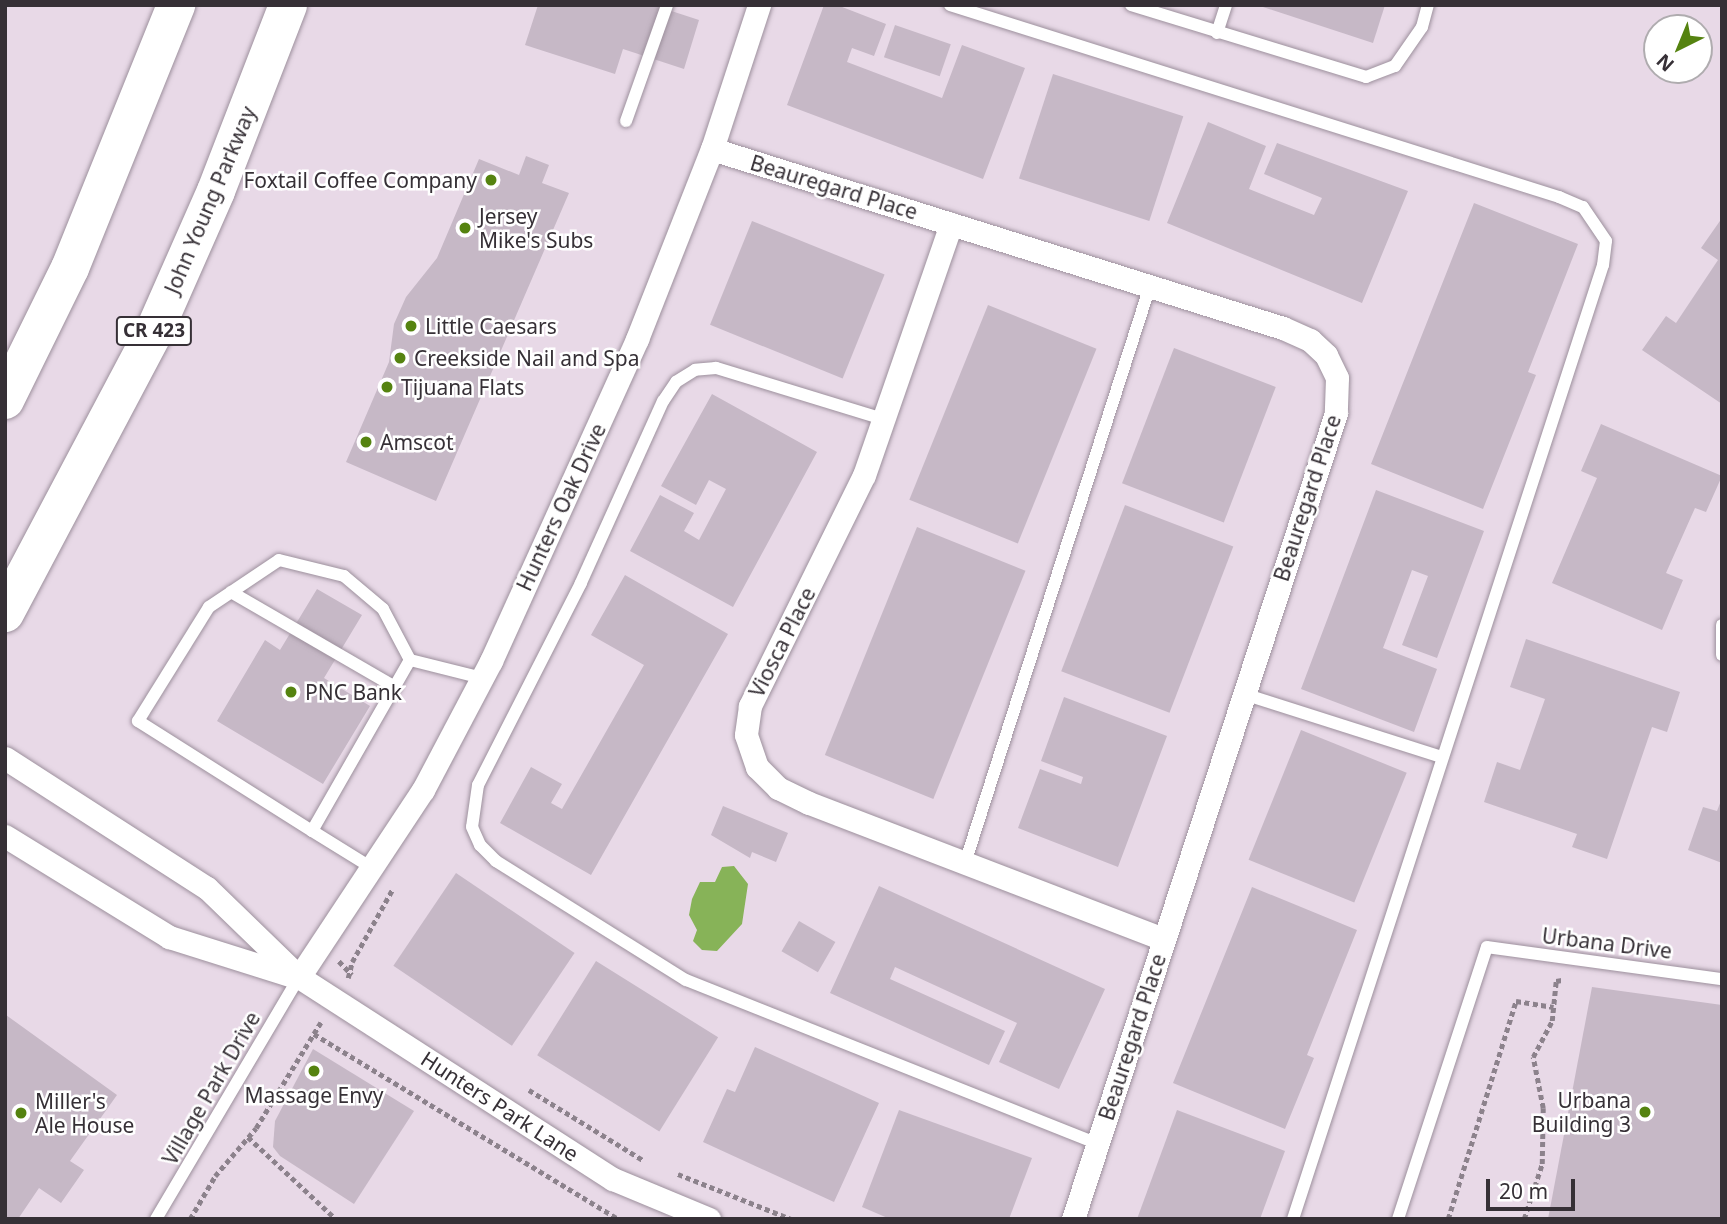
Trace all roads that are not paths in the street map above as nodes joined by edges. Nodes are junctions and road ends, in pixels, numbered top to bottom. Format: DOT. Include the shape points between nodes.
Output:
graph roads {
  1 [pos="176,5"];
  2 [pos="288,5"];
  3 [pos="667,5"];
  4 [pos="759,5"];
  5 [pos="950,5"];
  6 [pos="1131,5"];
  7 [pos="1226,5"];
  8 [pos="1428,5"];
  9 [pos="1217,33"];
  10 [pos="626,121"];
  11 [pos="712,149"];
  12 [pos="951,224"];
  13 [pos="1150,286"];
  14 [pos="5,400"];
  15 [pos="883,419"];
  16 [pos="231,592"];
  17 [pos="5,613"];
  18 [pos="1722,625"];
  19 [pos="1720,654"];
  20 [pos="410,660"];
  21 [pos="482,678"];
  22 [pos="394,687"];
  23 [pos="1244,694"];
  24 [pos="1442,757"];
  25 [pos="5,758"];
  26 [pos="312,831"];
  27 [pos="5,836"];
  28 [pos="965,863"];
  29 [pos="372,868"];
  30 [pos="1164,939"];
  31 [pos="299,977"];
  32 [pos="1722,979"];
  33 [pos="1098,1144"];
  34 [pos="156,1219"];
  35 [pos="709,1219"];
  36 [pos="1073,1219"];
  37 [pos="1293,1219"];
  38 [pos="1398,1219"];
  1 -- 14 [label="highway" via="70,268"];
  2 -- 17 [label="highway, John Young Parkway / CR 423" via="216,191 153,334"];
  3 -- 10 [label="lane"];
  4 -- 11 [label="street, Hunters Oak Drive"];
  5 -- 24 [label="lane" via="1559,197 1583,207 1597,222 1606,240 1603,265"];
  6 -- 9 [label="lane"];
  7 -- 9 [label="lane"];
  8 -- 9 [label="lane" via="1422,27 1395,66 1366,77"];
  11 -- 12 [label="street, Beauregard Place"];
  11 -- 21 [label="street, Hunters Oak Drive" via="637,339"];
  12 -- 13 [label="street, Beauregard Place"];
  12 -- 15 [label="street, Viosca Place"];
  13 -- 23 [label="street, Beauregard Place" via="1310,340 1326,355 1337,378 1336,413"];
  13 -- 28 [label="lane"];
  15 -- 28 [label="street, Viosca Place" via="847,514 750,706 746,735 757,767 778,788"];
  15 -- 33 [label="lane" via="716,368 695,370 676,382 478,785 471,827 496,861 686,980"];
  16 -- 20 [label="lane" via="279,560 344,576 383,609"];
  16 -- 22 [label="lane"];
  16 -- 26 [label="lane" via="209,607 138,721"];
  18 -- 19 [label="lane"];
  20 -- 21 [label="lane"];
  20 -- 22 [label="lane"];
  21 -- 29 [label="street, Hunters Oak Drive" via="423,790"];
  22 -- 26 [label="lane"];
  23 -- 24 [label="lane"];
  23 -- 30 [label="street, Beauregard Place"];
  24 -- 37 [label="lane"];
  25 -- 31 [label="street, Hunters Park Lane" via="207,888"];
  26 -- 29 [label="lane"];
  27 -- 31 [label="street, Hunters Park Lane" via="169,937"];
  28 -- 30 [label="street, Viosca Place"];
  29 -- 31 [label="street, Hunters Oak Drive"];
  30 -- 33 [label="street, Beauregard Place"];
  31 -- 34 [label="lane, Village Park Drive"];
  31 -- 35 [label="street, Hunters Park Lane" via="613,1179"];
  32 -- 38 [label="lane, Urbana Drive" via="1487,947"];
  33 -- 36 [label="street, Beauregard Place"];
}
